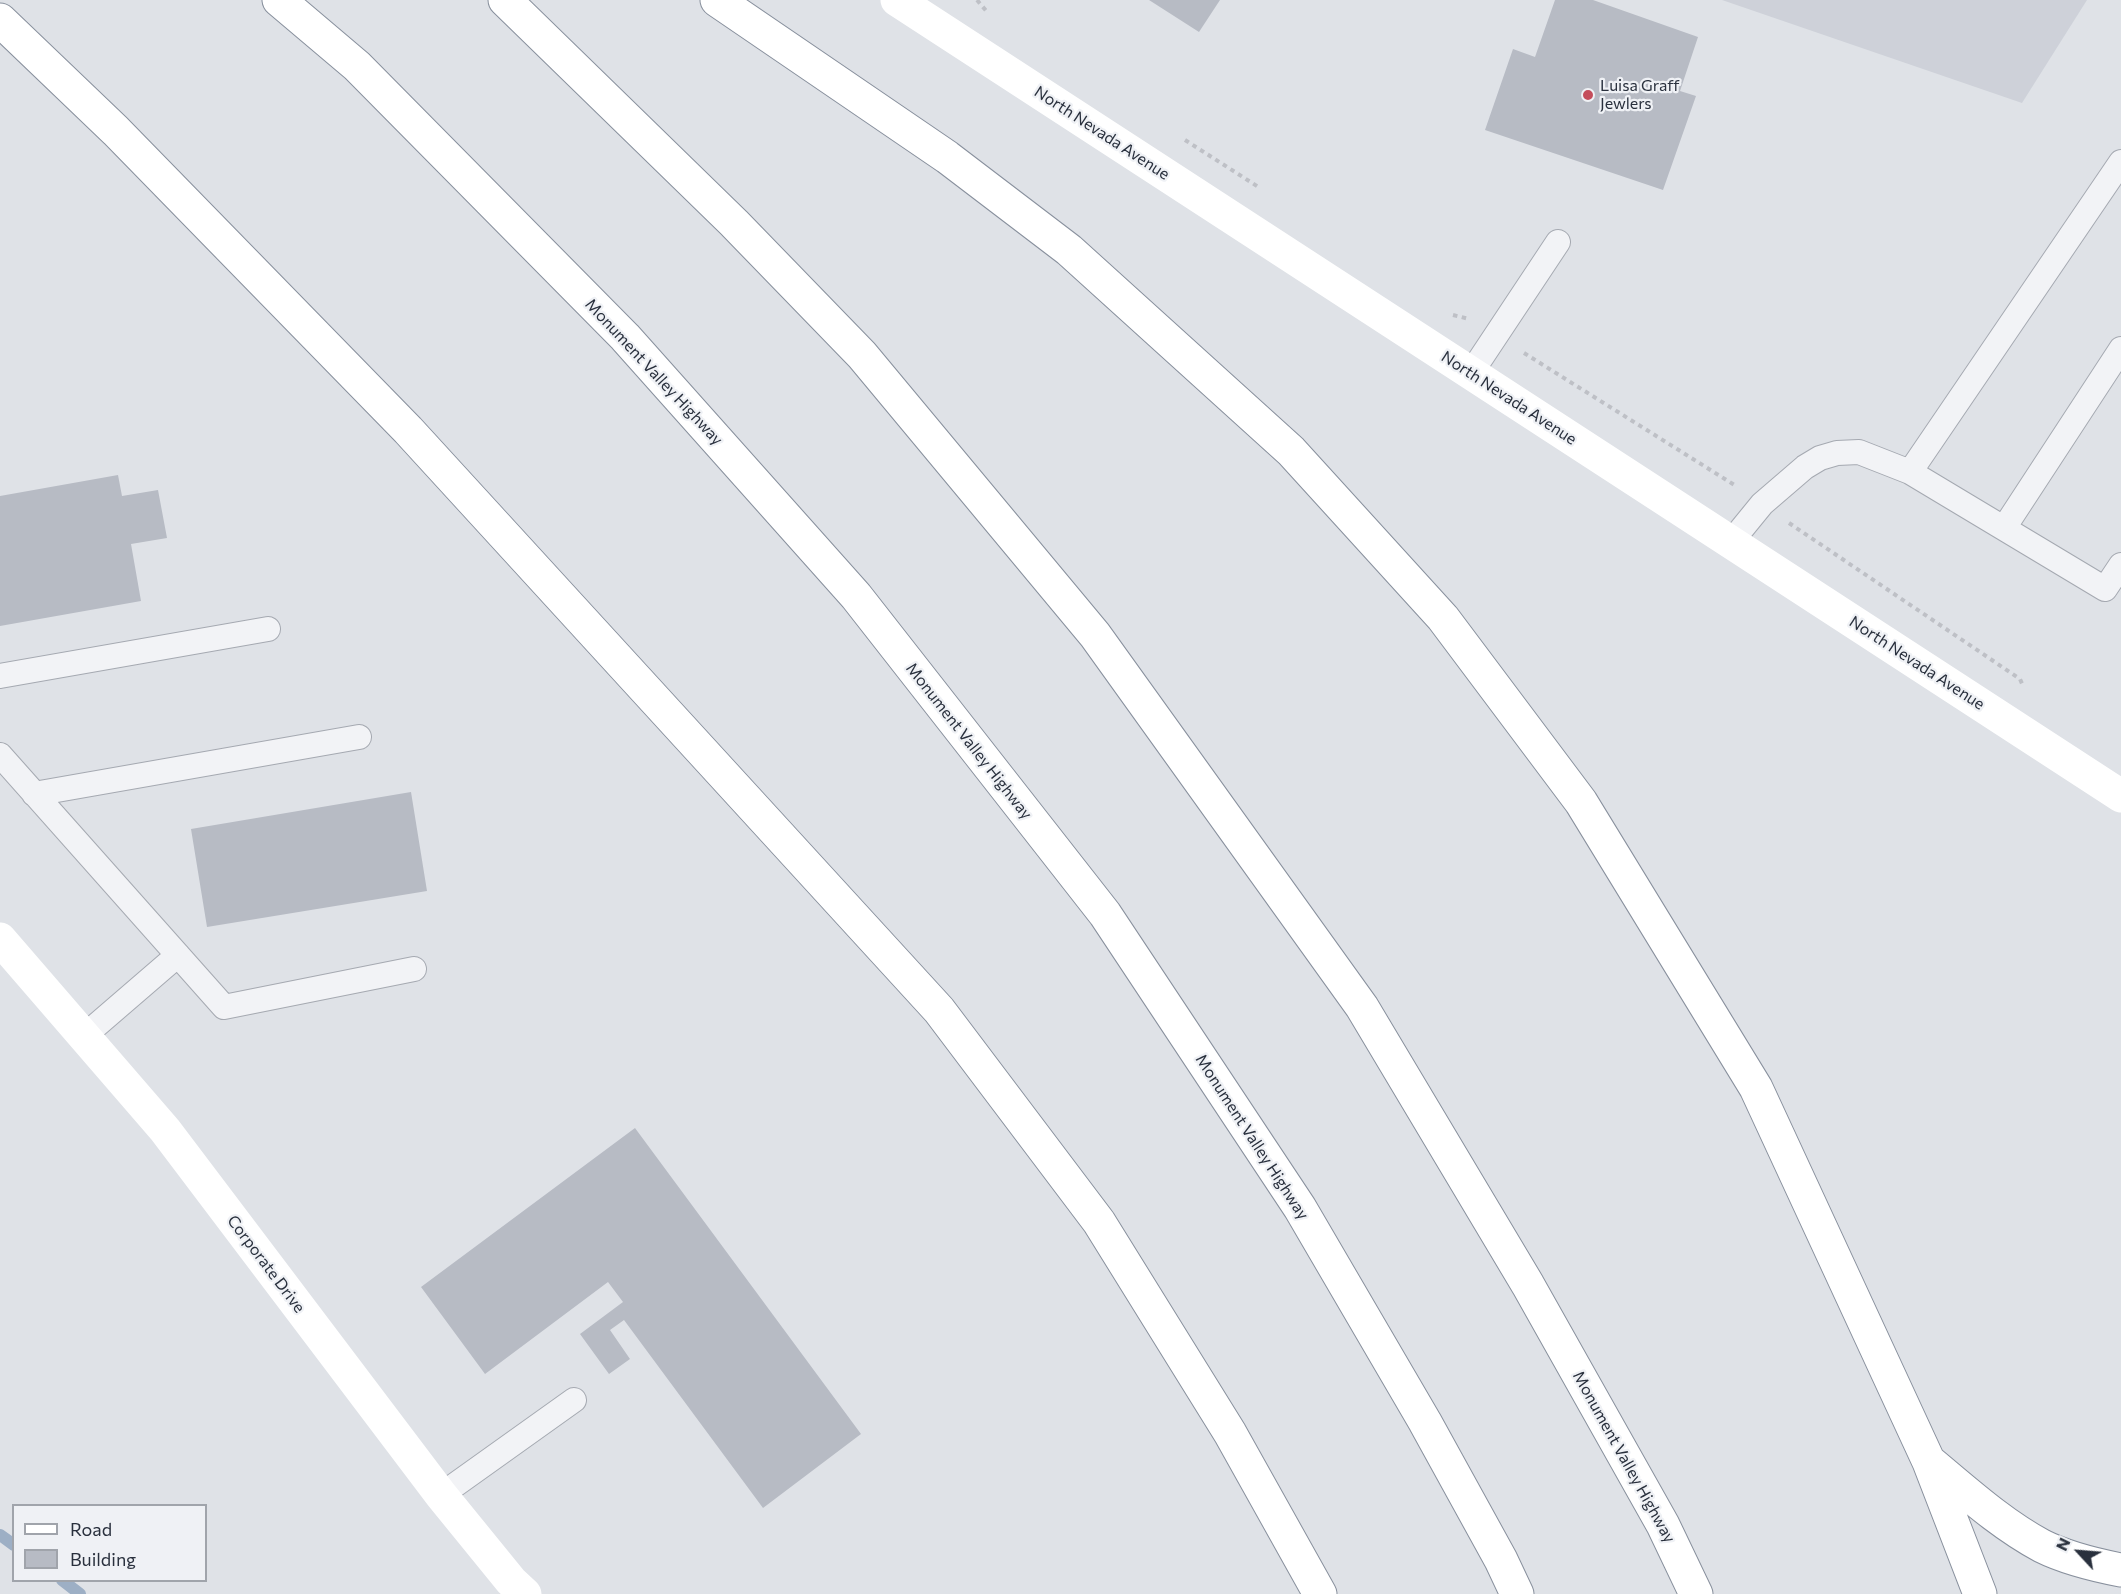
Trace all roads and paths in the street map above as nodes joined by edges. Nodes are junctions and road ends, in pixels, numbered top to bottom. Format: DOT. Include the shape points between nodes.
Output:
graph roads {
  1 [pos="279,0"];
  2 [pos="505,0"];
  3 [pos="717,0"];
  4 [pos="897,0"];
  5 [pos="0,20"];
  6 [pos="2121,162"];
  7 [pos="1558,242"];
  8 [pos="2121,349"];
  9 [pos="1470,373"];
  10 [pos="1911,472"];
  11 [pos="2004,528"];
  12 [pos="1731,542"];
  13 [pos="2121,565"];
  14 [pos="268,629"];
  15 [pos="0,676"];
  16 [pos="359,737"];
  17 [pos="0,756"];
  18 [pos="34,794"];
  19 [pos="2121,795"];
  20 [pos="0,939"];
  21 [pos="178,956"];
  22 [pos="414,969"];
  23 [pos="84,1036"];
  24 [pos="574,1400"];
  25 [pos="1929,1462"];
  26 [pos="441,1495"];
  27 [pos="2121,1570"];
  28 [pos="525,1594"];
  29 [pos="1320,1594"];
  30 [pos="1517,1594"];
  31 [pos="1696,1594"];
  32 [pos="1980,1594"];
  1 -- 30 [label="main road, Monument Valley Highway" via="357,66 626,337 870,615 1111,924 1300,1208 1425,1422"];
  2 -- 31 [label="main road, Monument Valley Highway" via="734,223 862,355 1095,635 1362,1007 1522,1275 1663,1525"];
  3 -- 25 [label="main road" via="947,157 1069,250 1291,450 1443,618 1581,802 1756,1088"];
  4 -- 9 [label="main road, North Nevada Avenue"];
  5 -- 29 [label="main road" via="116,131 408,430 939,1010 1099,1222 1230,1433"];
  6 -- 10 [label="lane"];
  7 -- 9 [label="lane"];
  8 -- 11 [label="lane"];
  9 -- 12 [label="main road, North Nevada Avenue"];
  10 -- 11 [label="lane"];
  10 -- 12 [label="lane" via="1859,452 1820,458 1762,504"];
  11 -- 13 [label="lane" via="2105,589"];
  12 -- 19 [label="main road, North Nevada Avenue"];
  14 -- 15 [label="lane"];
  16 -- 18 [label="lane"];
  17 -- 18 [label="lane"];
  18 -- 21 [label="lane"];
  20 -- 23 [label="main road, Corporate Drive"];
  21 -- 22 [label="lane" via="224,1007"];
  21 -- 23 [label="lane"];
  23 -- 26 [label="main road, Corporate Drive" via="165,1130"];
  24 -- 26 [label="lane"];
  25 -- 27 [label="main road" via="2000,1519 2043,1546 2094,1565"];
  25 -- 32 [label="main road"];
  26 -- 28 [label="main road, Corporate Drive"];
}
